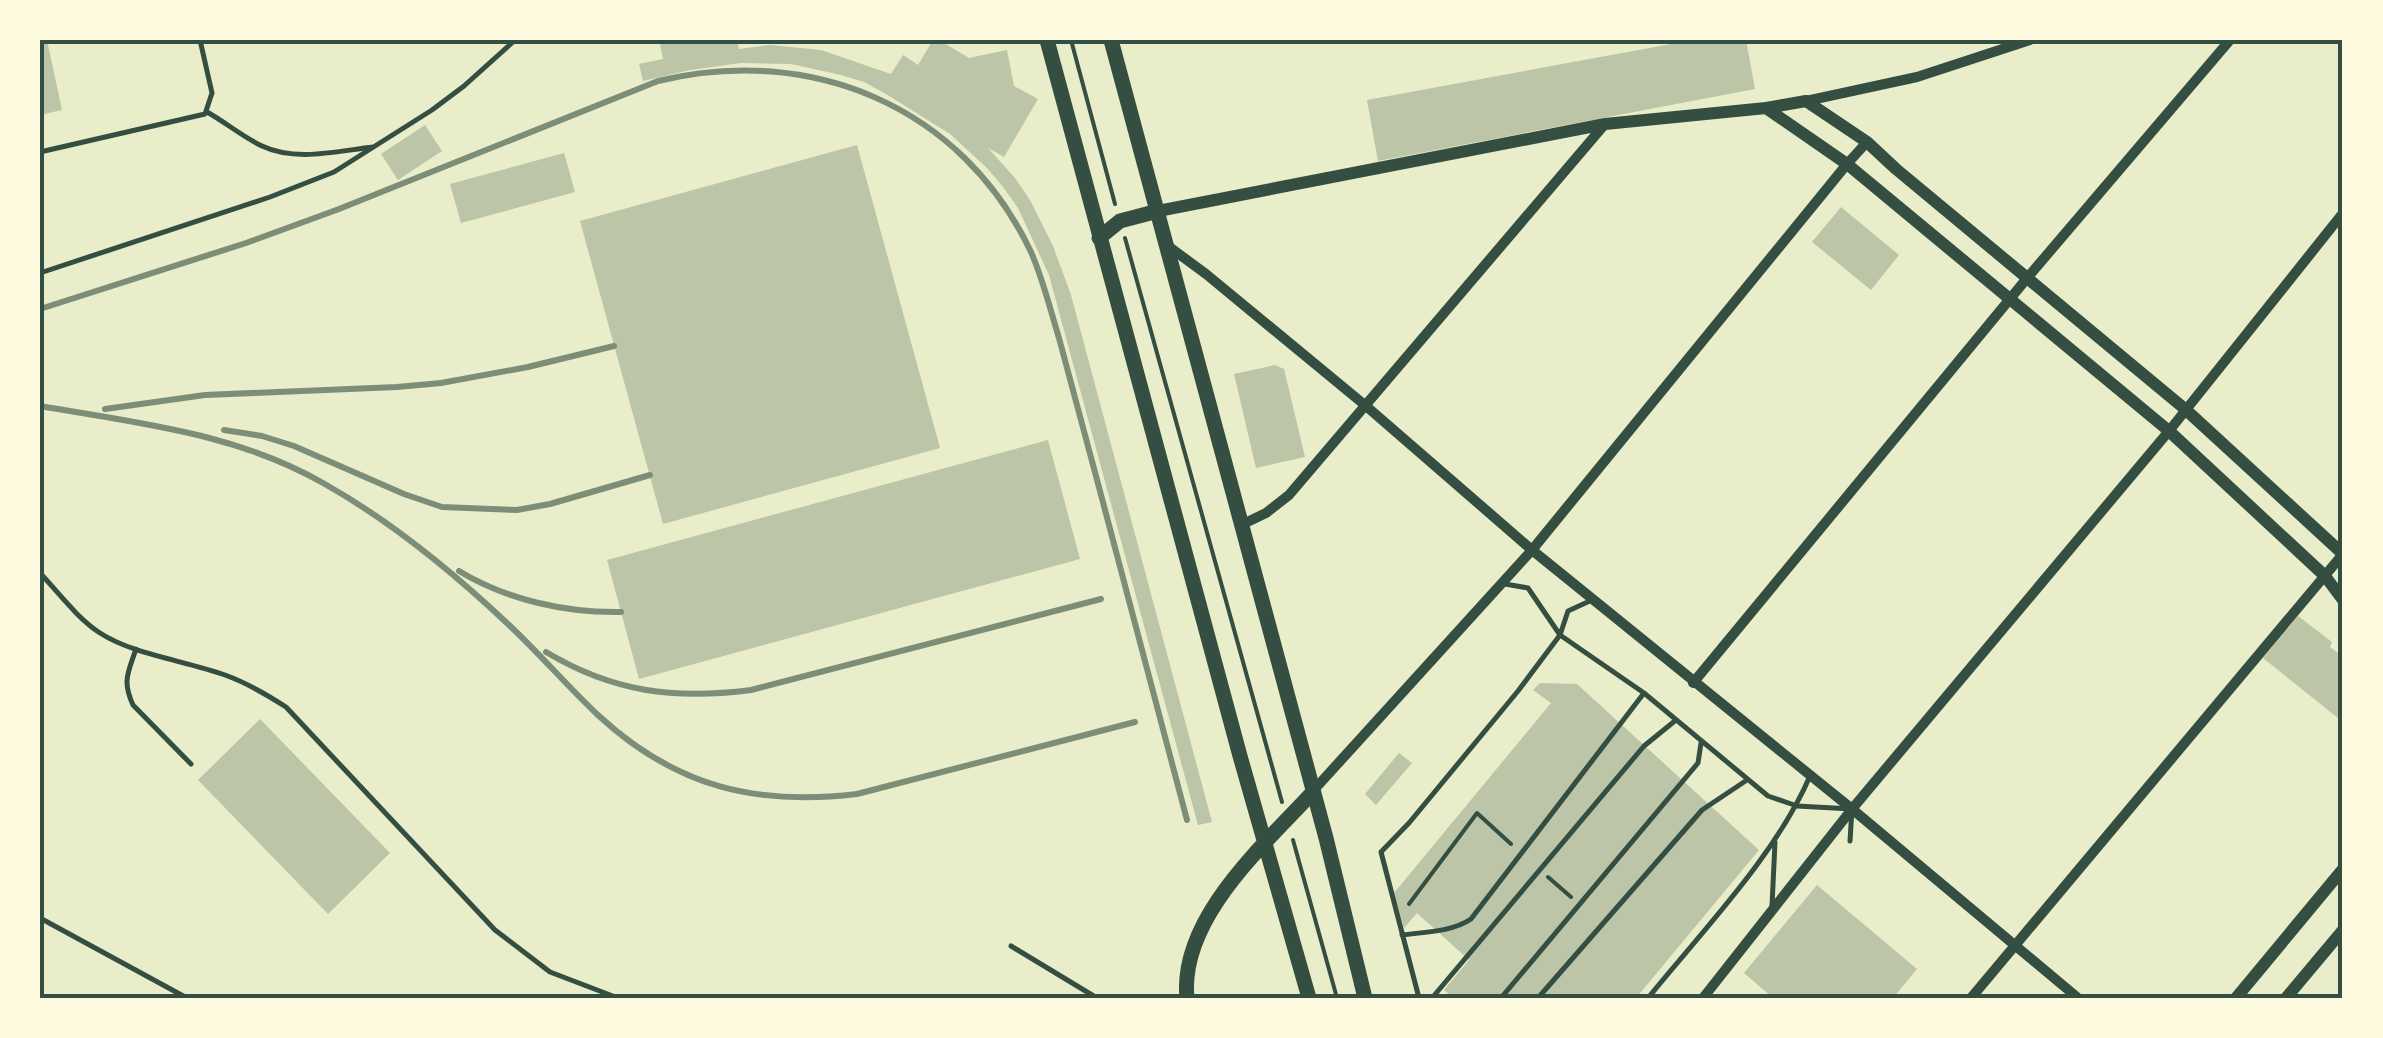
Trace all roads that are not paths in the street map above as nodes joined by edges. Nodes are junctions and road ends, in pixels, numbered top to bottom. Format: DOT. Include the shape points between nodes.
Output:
graph roads {
  1 [pos="200,40"];
  2 [pos="515,40"];
  3 [pos="1047,40"];
  4 [pos="1111,40"];
  5 [pos="2030,40"];
  6 [pos="2230,40"];
  7 [pos="1806,101"];
  8 [pos="1766,108"];
  9 [pos="207,112"];
  10 [pos="1605,124"];
  11 [pos="1867,142"];
  12 [pos="374,147"];
  13 [pos="40,152"];
  14 [pos="1847,164"];
  15 [pos="1158,211"];
  16 [pos="2343,214"];
  17 [pos="1099,238"];
  18 [pos="1168,246"];
  19 [pos="40,274"];
  20 [pos="2028,277"];
  21 [pos="2010,299"];
  22 [pos="1366,406"];
  23 [pos="2185,410"];
  24 [pos="2168,431"];
  25 [pos="1241,525"];
  26 [pos="1532,550"];
  27 [pos="2343,554"];
  28 [pos="40,573"];
  29 [pos="2325,576"];
  30 [pos="1502,584"];
  31 [pos="1592,600"];
  32 [pos="2343,600"];
  33 [pos="1560,635"];
  34 [pos="137,648"];
  35 [pos="1693,683"];
  36 [pos="1644,692"];
  37 [pos="1676,720"];
  38 [pos="1702,741"];
  39 [pos="191,764"];
  40 [pos="1810,776"];
  41 [pos="1748,780"];
  42 [pos="1312,793"];
  43 [pos="1797,806"];
  44 [pos="1852,809"];
  45 [pos="1776,839"];
  46 [pos="1850,841"];
  47 [pos="1266,844"];
  48 [pos="2343,868"];
  49 [pos="1772,911"];
  50 [pos="40,918"];
  51 [pos="2343,930"];
  52 [pos="1402,935"];
  53 [pos="1011,946"];
  54 [pos="2016,946"];
  55 [pos="1650,995"];
  56 [pos="188,998"];
  57 [pos="618,998"];
  58 [pos="1097,998"];
  59 [pos="1188,998"];
  60 [pos="1309,998"];
  61 [pos="1365,998"];
  62 [pos="1419,998"];
  63 [pos="1432,998"];
  64 [pos="1501,998"];
  65 [pos="1538,998"];
  66 [pos="1704,998"];
  67 [pos="1971,998"];
  68 [pos="2078,998"];
  69 [pos="2236,998"];
  70 [pos="2286,998"];
  1 -- 9 [label="lane" via="212,92"];
  2 -- 12 [label="lane" via="464,86"];
  3 -- 17 [label="main road"];
  4 -- 15 [label="main road"];
  5 -- 7 [label="street" via="1917,77"];
  6 -- 20 [label="street"];
  7 -- 8 [label="street"];
  7 -- 11 [label="street"];
  8 -- 10 [label="street"];
  8 -- 14 [label="street"];
  9 -- 12 [label="lane" via="261,146 286,153"];
  9 -- 13 [label="lane"];
  10 -- 15 [label="street"];
  10 -- 22 [label="street"];
  11 -- 14 [label="street"];
  11 -- 20 [label="street"];
  12 -- 19 [label="lane" via="334,172"];
  14 -- 21 [label="street"];
  14 -- 26 [label="street"];
  15 -- 17 [label="main road" via="1120,221"];
  15 -- 18 [label="main road"];
  16 -- 23 [label="street"];
  17 -- 47 [label="main road"];
  18 -- 22 [label="street"];
  18 -- 25 [label="main road"];
  20 -- 21 [label="street"];
  20 -- 23 [label="street"];
  21 -- 24 [label="street"];
  21 -- 35 [label="street"];
  22 -- 25 [label="street" via="1289,495"];
  22 -- 26 [label="street"];
  23 -- 24 [label="street"];
  23 -- 27 [label="street"];
  24 -- 29 [label="street"];
  24 -- 44 [label="street"];
  25 -- 42 [label="main road"];
  26 -- 30 [label="street"];
  26 -- 31 [label="street"];
  27 -- 29 [label="street"];
  28 -- 34 [label="lane" via="97,632"];
  29 -- 32 [label="street"];
  29 -- 54 [label="street"];
  30 -- 33 [label="lane" via="1528,588"];
  30 -- 42 [label="street"];
  31 -- 33 [label="lane" via="1568,611"];
  31 -- 35 [label="street"];
  33 -- 36 [label="lane"];
  33 -- 52 [label="lane" via="1380,852"];
  34 -- 39 [label="lane" via="125,683 133,705"];
  34 -- 57 [label="lane" via="224,674 286,708 495,930 550,972"];
  35 -- 40 [label="street"];
  36 -- 37 [label="lane"];
  36 -- 52 [label="lane" via="1471,919"];
  37 -- 38 [label="lane"];
  37 -- 63 [label="lane" via="1644,746"];
  38 -- 41 [label="lane"];
  38 -- 64 [label="lane" via="1698,763"];
  40 -- 43 [label="lane"];
  40 -- 44 [label="street"];
  41 -- 43 [label="lane"];
  41 -- 65 [label="lane" via="1702,810"];
  42 -- 47 [label="main road"];
  42 -- 61 [label="main road"];
  43 -- 44 [label="lane"];
  43 -- 45 [label="lane"];
  44 -- 46 [label="lane"];
  44 -- 49 [label="street"];
  44 -- 54 [label="street"];
  45 -- 49 [label="lane"];
  45 -- 55 [label="lane"];
  47 -- 59 [label="main road" via="1200,930"];
  47 -- 60 [label="main road"];
  48 -- 69 [label="street"];
  49 -- 66 [label="street"];
  50 -- 56 [label="lane"];
  51 -- 70 [label="street"];
  52 -- 62 [label="lane"];
  53 -- 58 [label="lane"];
  54 -- 67 [label="street"];
  54 -- 68 [label="street"];
}
